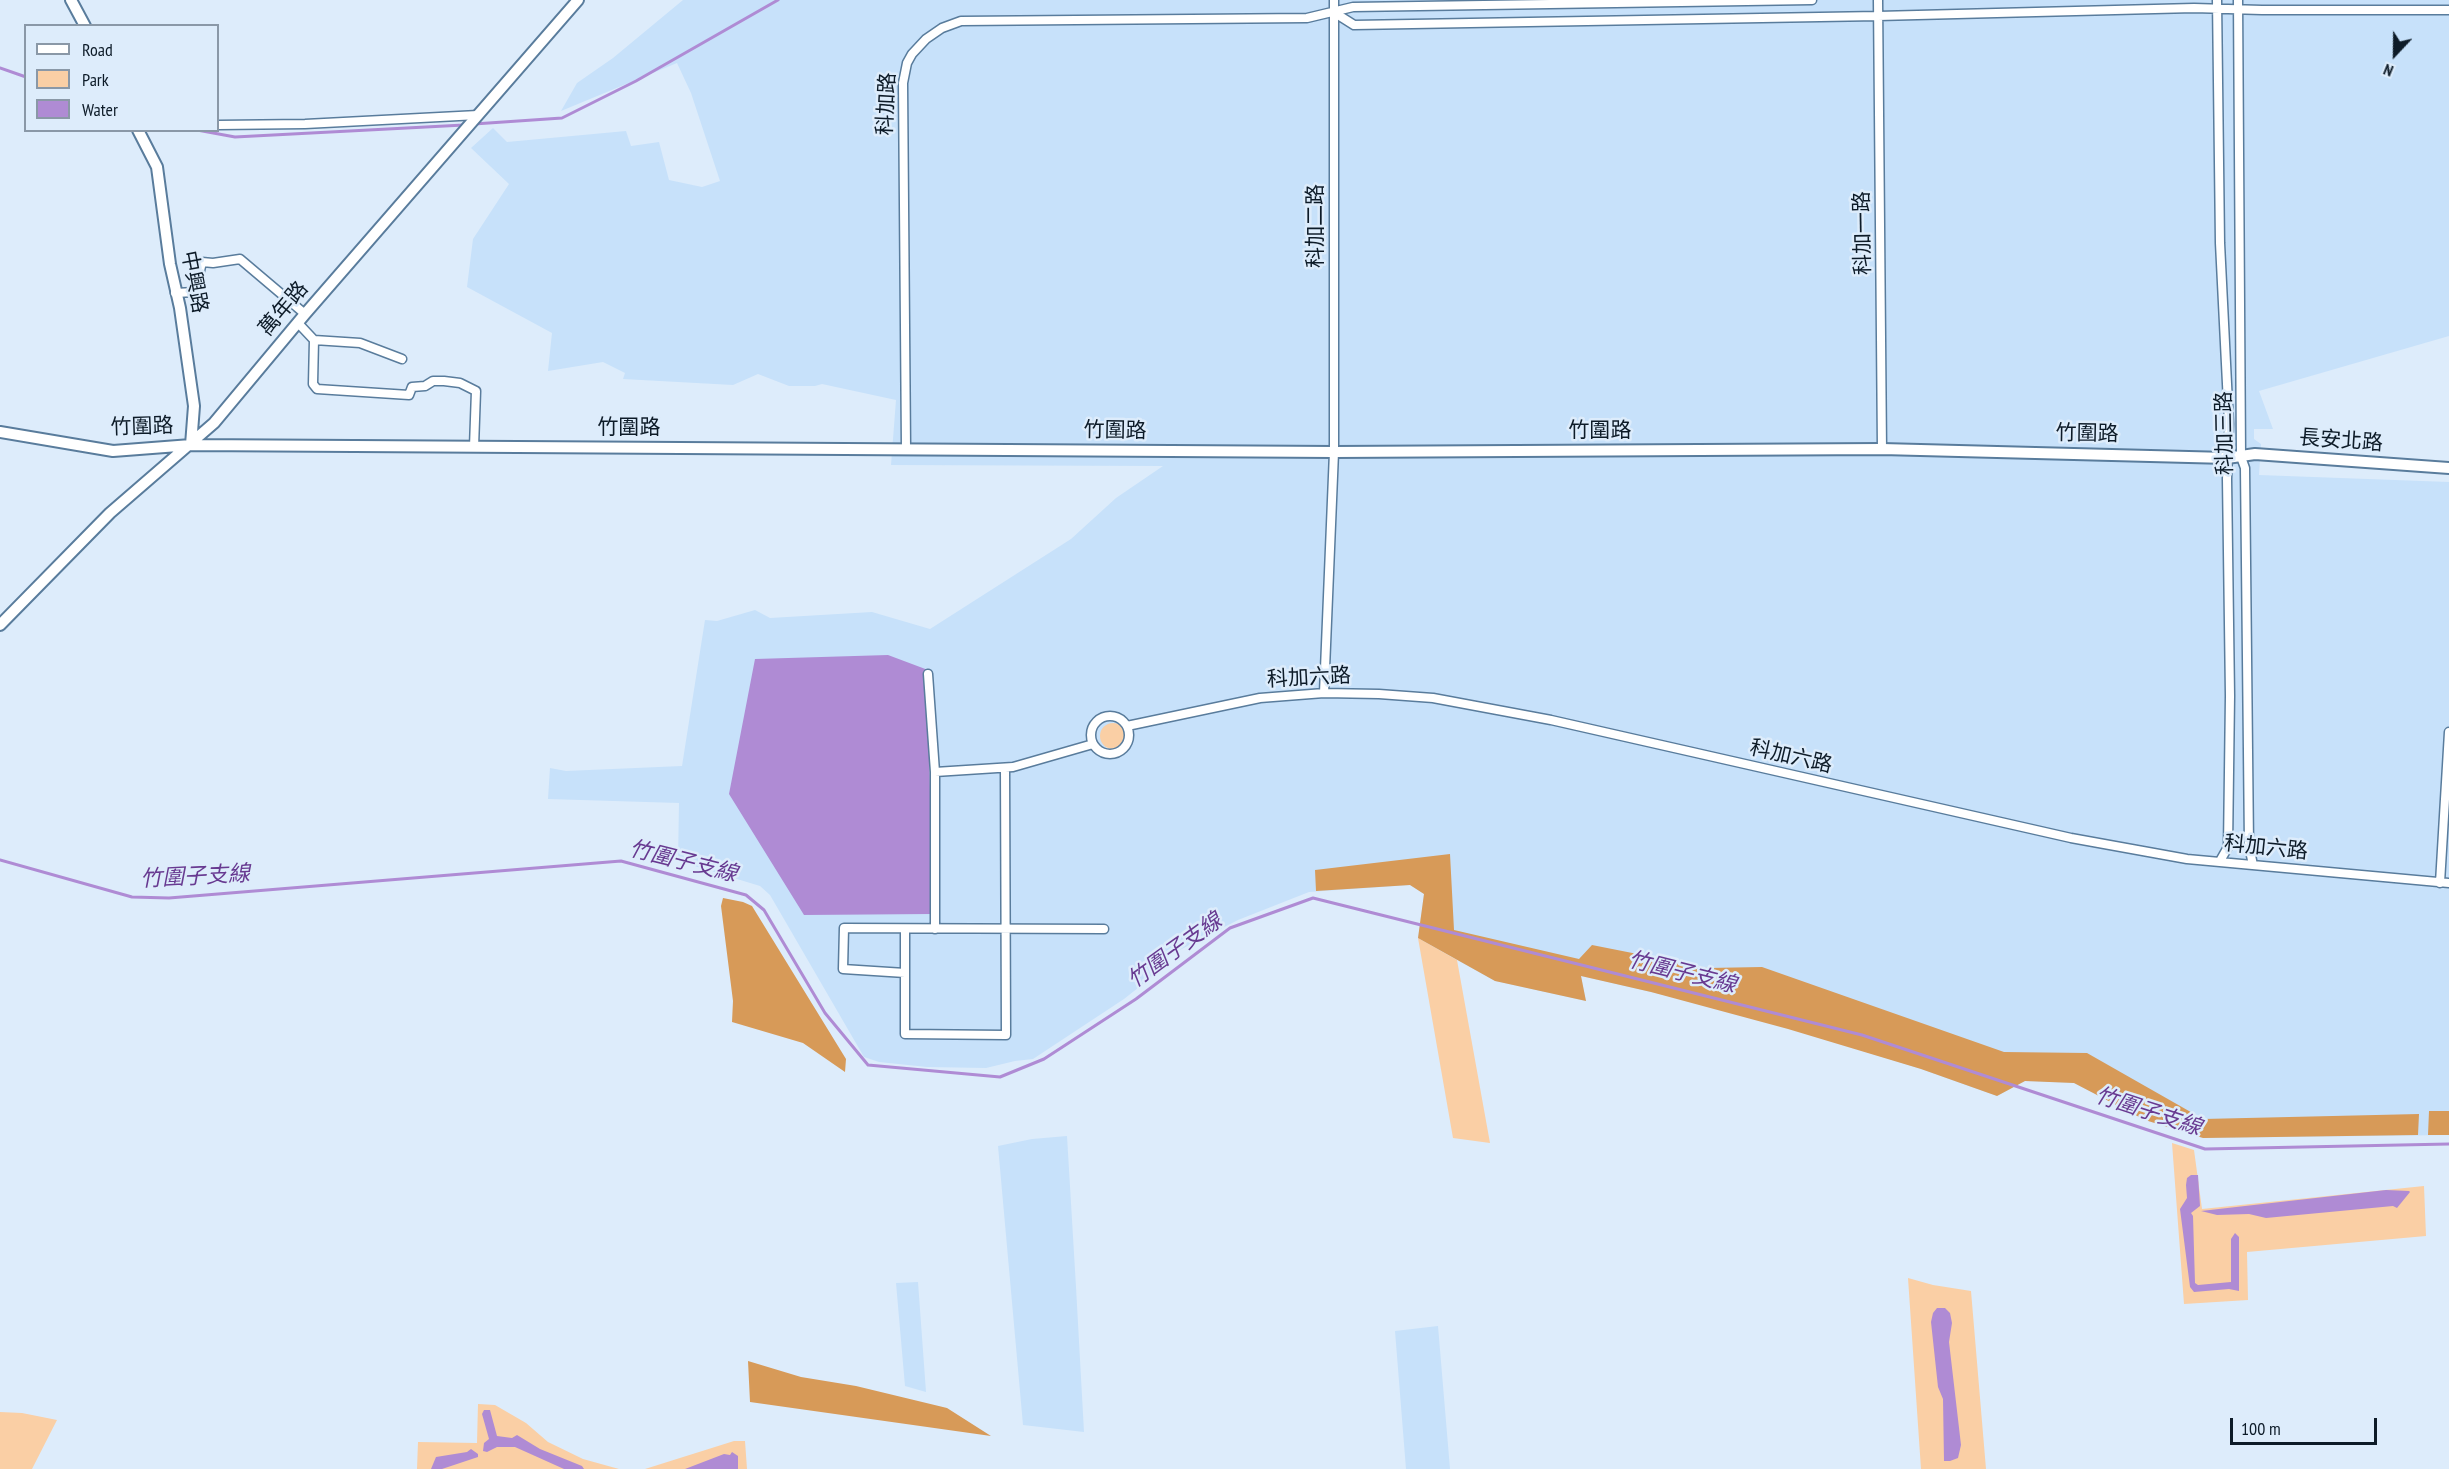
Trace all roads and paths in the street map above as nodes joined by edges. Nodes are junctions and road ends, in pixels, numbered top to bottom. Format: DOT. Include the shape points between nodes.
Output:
graph roads {
  1 [pos="71,0"];
  2 [pos="578,0"];
  3 [pos="1334,0"];
  4 [pos="1812,0"];
  5 [pos="1878,0"];
  6 [pos="2217,4"];
  7 [pos="2238,4"];
  8 [pos="2449,10"];
  9 [pos="1335,13"];
  10 [pos="1878,16"];
  11 [pos="84,24"];
  12 [pos="473,121"];
  13 [pos="219,125"];
  14 [pos="139,132"];
  15 [pos="175,293"];
  16 [pos="305,314"];
  17 [pos="298,323"];
  18 [pos="314,340"];
  19 [pos="402,359"];
  20 [pos="0,432"];
  21 [pos="191,445"];
  22 [pos="474,447"];
  23 [pos="906,448"];
  24 [pos="1882,449"];
  25 [pos="1334,452"];
  26 [pos="2233,457"];
  27 [pos="2449,468"];
  28 [pos="0,625"];
  29 [pos="928,674"];
  30 [pos="1324,693"];
  31 [pos="1127,726"];
  32 [pos="2449,732"];
  33 [pos="1093,744"];
  34 [pos="1005,768"];
  35 [pos="935,772"];
  36 [pos="2220,861"];
  37 [pos="2253,865"];
  38 [pos="2444,883"];
  39 [pos="1005,928"];
  40 [pos="905,929"];
  41 [pos="935,929"];
  42 [pos="1104,929"];
  43 [pos="905,973"];
  1 -- 11 [label="street"];
  2 -- 12 [label="street, 萬年路"];
  3 -- 9 [label="street, 科加二路"];
  4 -- 9 [label="street, 科加路" via="1353,7"];
  5 -- 10 [label="street, 科加一路"];
  6 -- 7 [label="street"];
  6 -- 10 [label="street"];
  6 -- 26 [label="street, 科加三路" via="2220,243"];
  7 -- 8 [label="street" via="2274,10"];
  7 -- 26 [label="street, 科加三路"];
  9 -- 10 [label="street" via="1354,25"];
  9 -- 23 [label="street, 科加路" via="1307,18 961,21 933,33 918,45 907,63 903,94"];
  9 -- 25 [label="street, 科加二路"];
  10 -- 24 [label="street, 科加一路"];
  12 -- 13 [label="street"];
  12 -- 16 [label="street, 萬年路"];
  14 -- 15 [label="street, 中興路" via="157,167"];
  15 -- 16 [label="street" via="195,292 202,262 240,259"];
  15 -- 21 [label="street, 中興路" via="194,406"];
  16 -- 17 [label="street, 萬年路"];
  17 -- 18 [label="street"];
  17 -- 21 [label="street, 萬年路"];
  18 -- 19 [label="street" via="360,344"];
  18 -- 22 [label="street" via="313,384 317,389 409,395 412,387 444,381 476,391"];
  20 -- 21 [label="street, 竹圍路" via="114,451"];
  21 -- 22 [label="street, 竹圍路"];
  21 -- 28 [label="street, 萬年路" via="110,513"];
  22 -- 23 [label="street, 竹圍路"];
  23 -- 25 [label="street, 竹圍路"];
  24 -- 25 [label="street, 竹圍路"];
  24 -- 26 [label="street, 竹圍路"];
  25 -- 30 [label="street, 科加二路"];
  26 -- 27 [label="street, 長安北路" via="2255,454"];
  26 -- 36 [label="street, 科加三路" via="2228,847"];
  26 -- 37 [label="street, 科加三路" via="2245,468 2249,846"];
  29 -- 35 [label="street"];
  30 -- 31 [label="street, 科加六路" via="1260,699"];
  30 -- 36 [label="street, 科加六路" via="1433,698 1492,707 2071,838 2187,859"];
  31 -- 33 [label="street" via="1117,717 1103,717 1093,725"];
  31 -- 33 [label="street" via="1129,738 1119,753 1101,753"];
  32 -- 38 [label="street"];
  33 -- 34 [label="street"];
  34 -- 35 [label="street"];
  34 -- 39 [label="street"];
  35 -- 41 [label="street"];
  36 -- 37 [label="street, 科加六路"];
  37 -- 38 [label="street, 科加六路"];
  39 -- 41 [label="street"];
  39 -- 42 [label="street"];
  39 -- 43 [label="street" via="1006,1035 905,1034"];
  40 -- 41 [label="street"];
  40 -- 43 [label="street"];
  40 -- 43 [label="street" via="844,928 843,969"];
}
